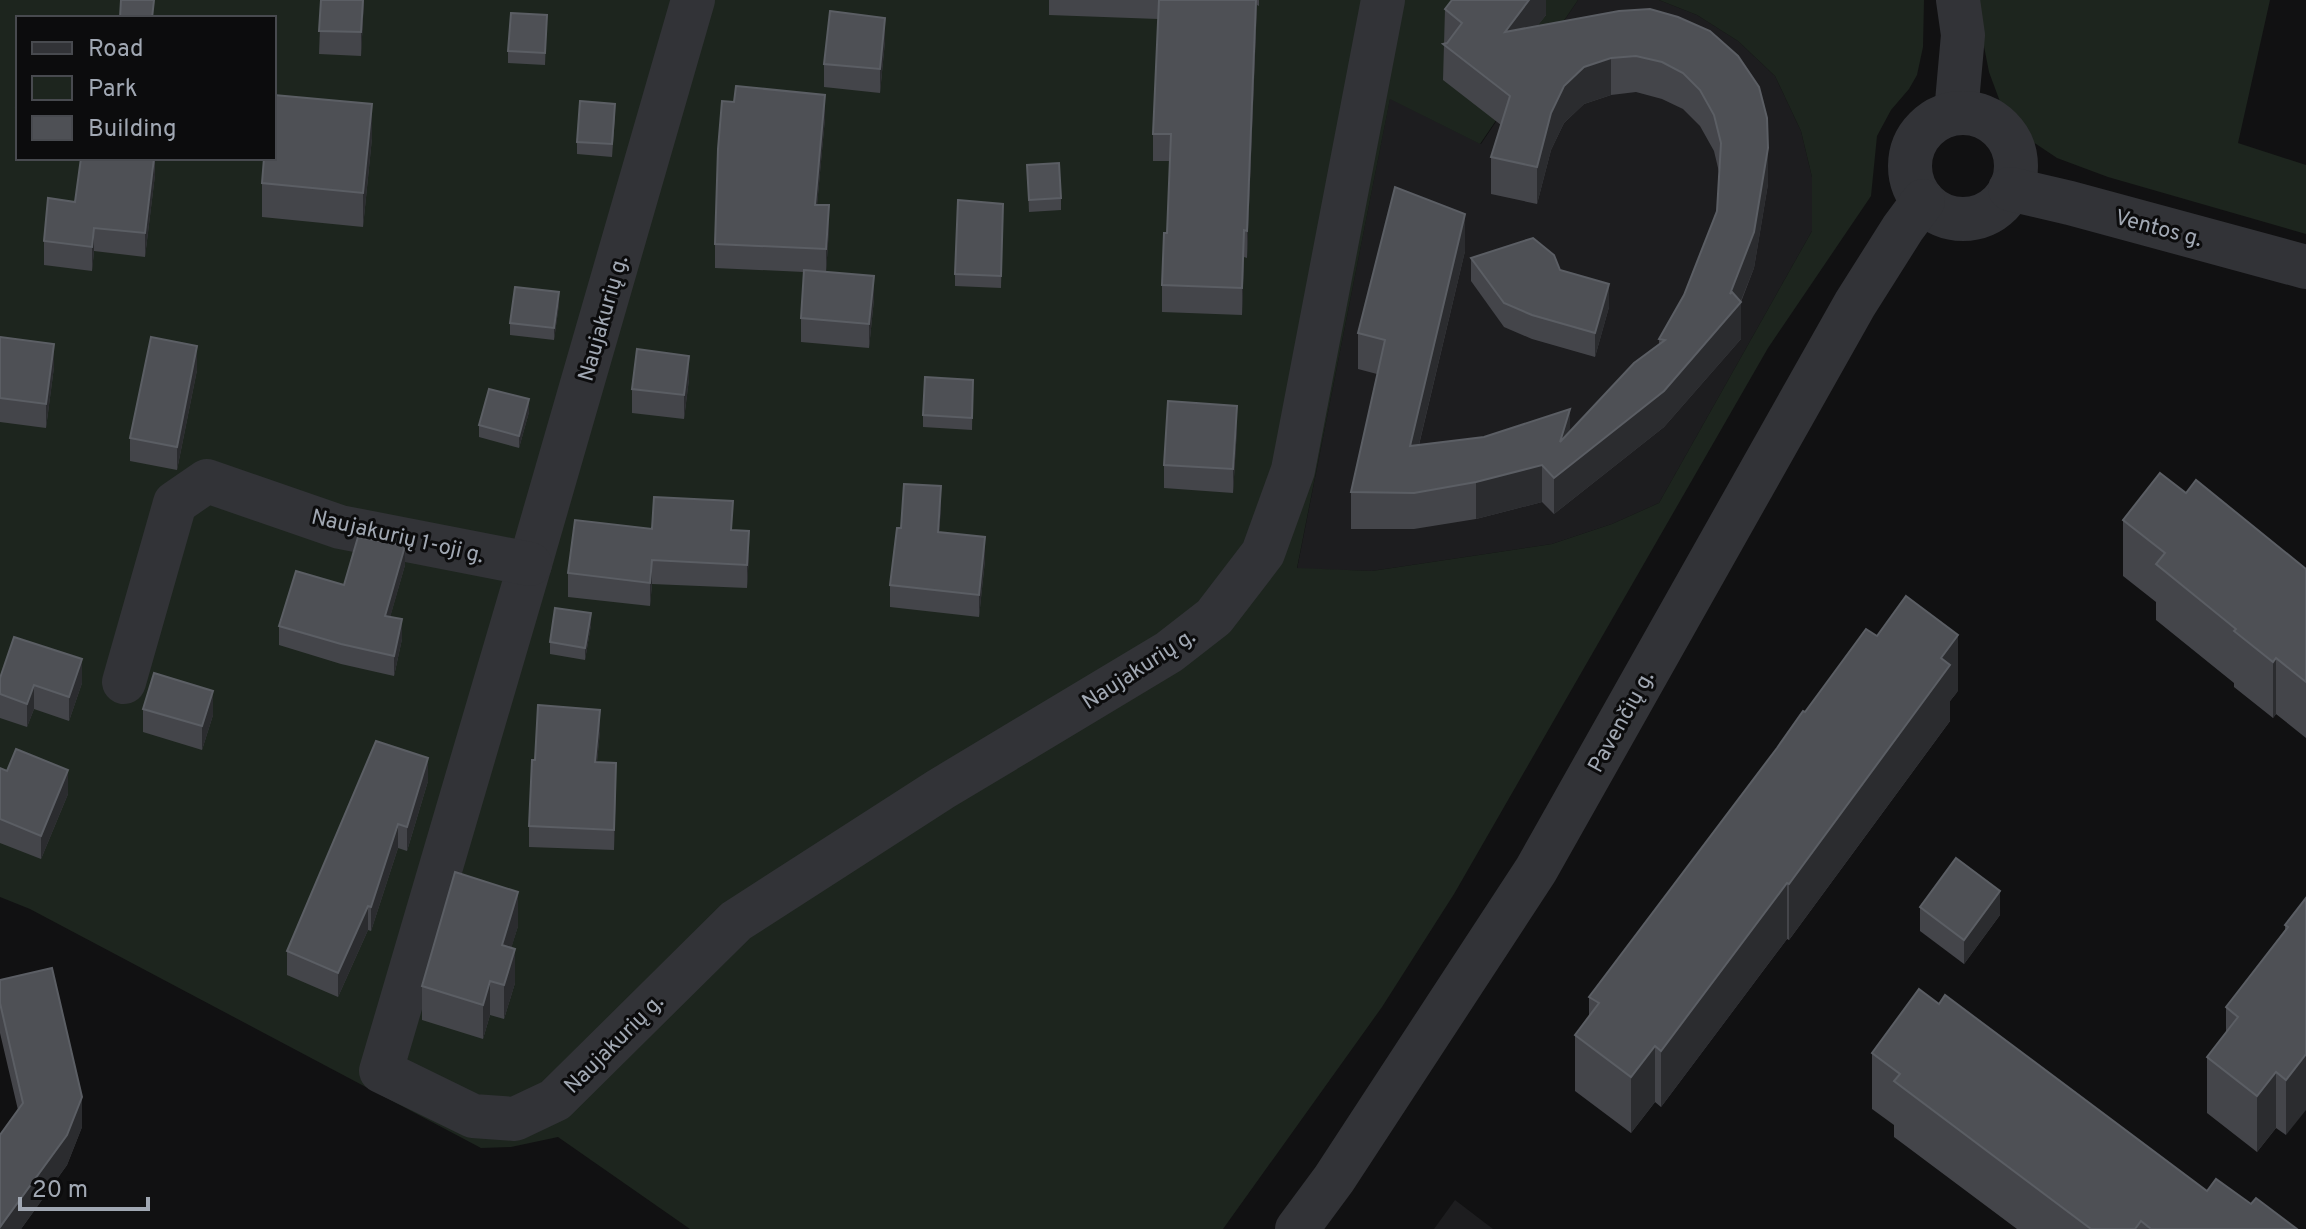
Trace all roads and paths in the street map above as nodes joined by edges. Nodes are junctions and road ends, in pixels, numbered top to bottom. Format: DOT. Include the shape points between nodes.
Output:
graph roads {
  1 [pos="693,0"];
  2 [pos="1383,0"];
  3 [pos="1958,0"];
  4 [pos="1956,113"];
  5 [pos="2010,189"];
  6 [pos="1923,201"];
  7 [pos="2306,267"];
  8 [pos="530,564"];
  9 [pos="124,682"];
  10 [pos="1297,1229"];
  1 -- 8 [label="street, Naujakurių g."];
  2 -- 8 [label="street, Naujakurių g." via="1293,470 1263,553 1214,617 1169,652 736,921 555,1100 515,1119 473,1116 381,1071"];
  3 -- 4 [label="street" via="1963,35"];
  4 -- 5 [label="street" via="1986,118 2009,139 2016,159"];
  4 -- 6 [label="street" via="1936,120 1915,142 1911,173"];
  5 -- 6 [label="street" via="1998,206 1970,218 1949,217"];
  5 -- 7 [label="street, Ventos g."];
  6 -- 10 [label="street, Pavenčių g." via="1855,304 1536,870"];
  8 -- 9 [label="street, Naujakurių 1-oji g." via="340,527 207,481 175,503"];
}
